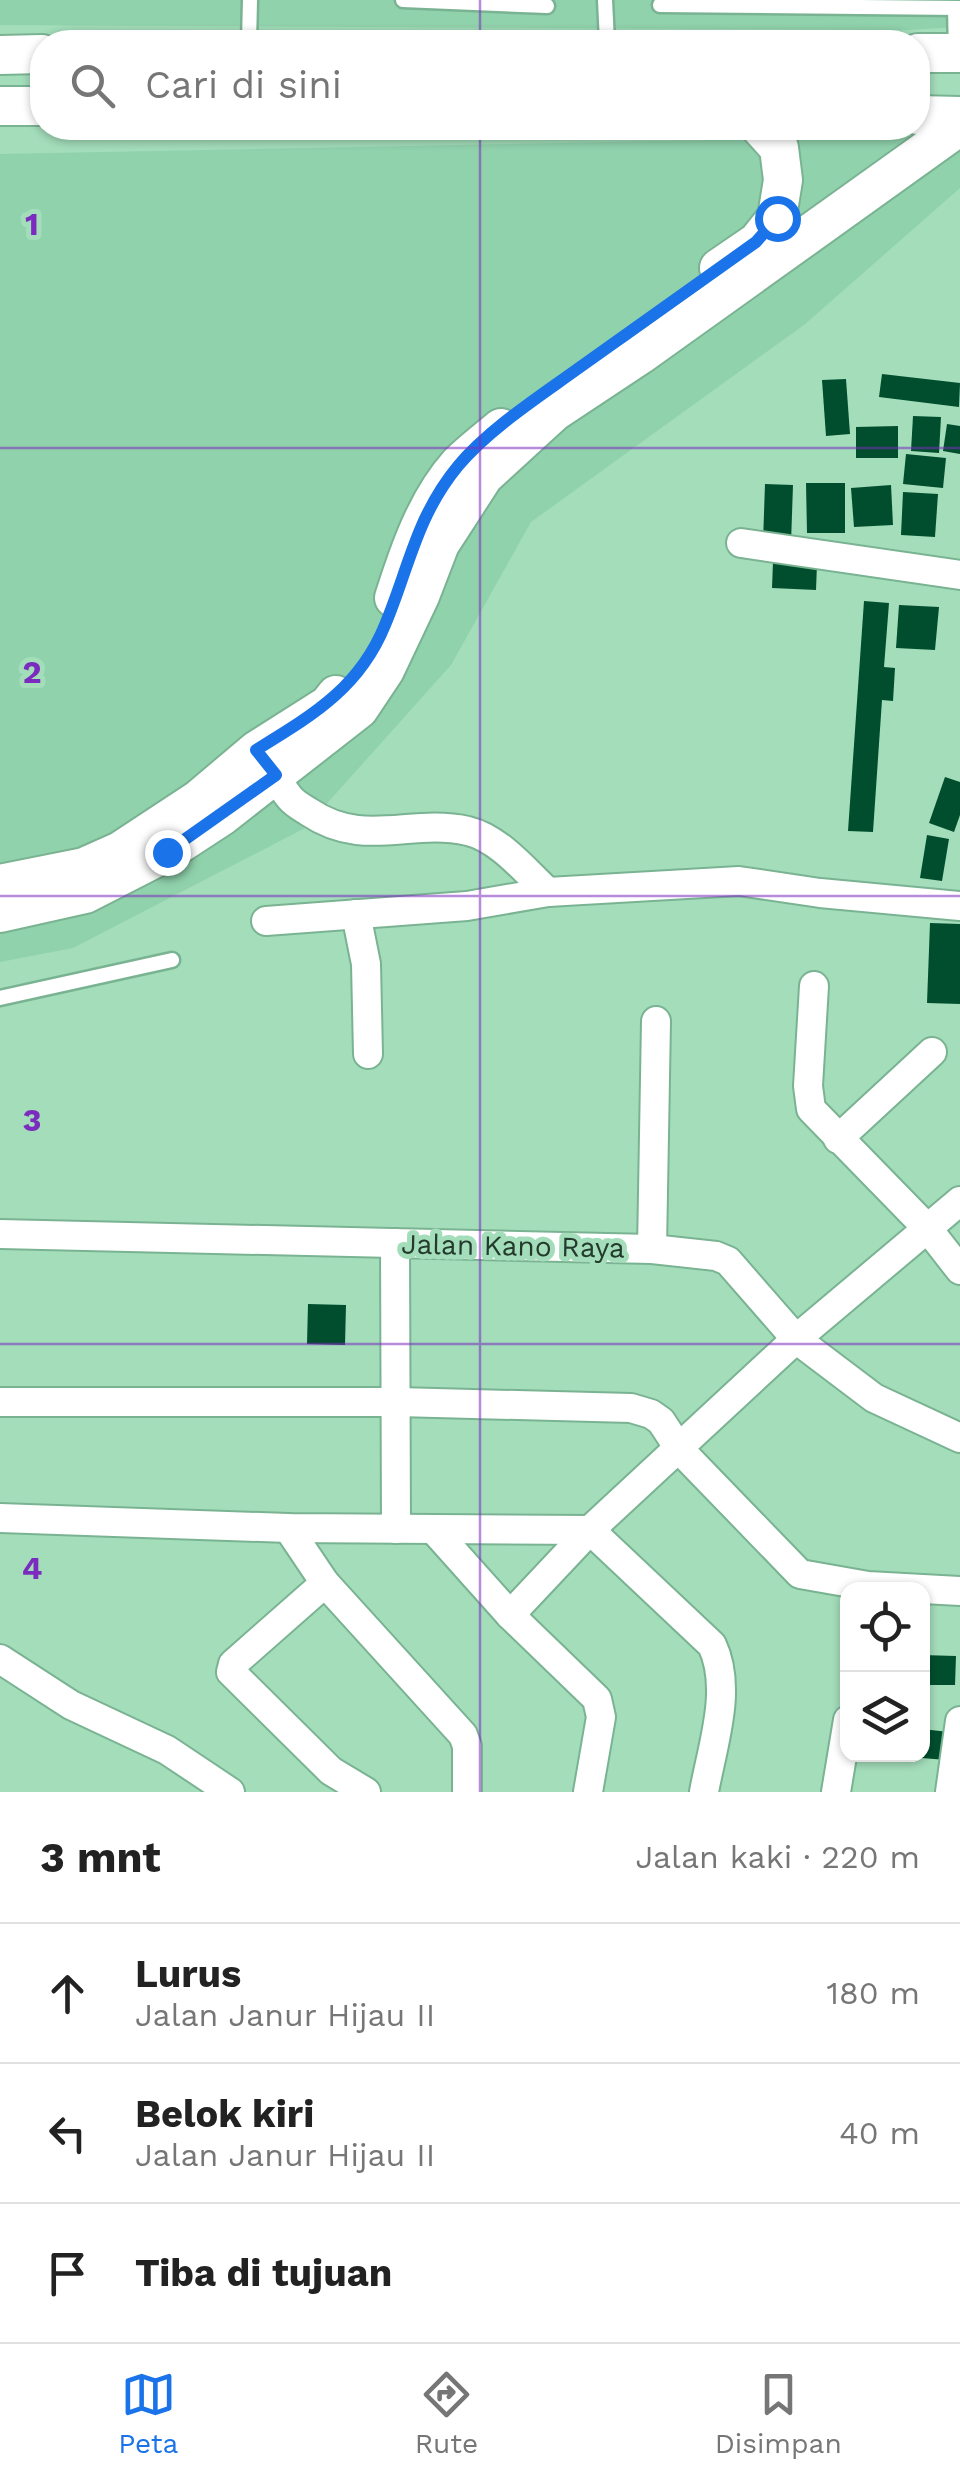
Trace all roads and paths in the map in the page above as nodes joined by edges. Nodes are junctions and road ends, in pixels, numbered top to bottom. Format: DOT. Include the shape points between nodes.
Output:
graph roads {
  1 [pos="250,0"];
  2 [pos="403,0"];
  3 [pos="606,0"];
  4 [pos="660,4"];
  5 [pos="547,6"];
  6 [pos="958,8"];
  7 [pos="249,30"];
  8 [pos="607,30"];
  9 [pos="930,53"];
  10 [pos="958,53"];
  11 [pos="0,54"];
  12 [pos="30,54"];
  13 [pos="0,106"];
  14 [pos="30,106"];
  15 [pos="930,115"];
  16 [pos="960,116"];
  17 [pos="960,126"];
  18 [pos="772,140"];
  19 [pos="741,543"];
  20 [pos="960,575"];
  21 [pos="274,775"];
  22 [pos="0,884"];
  23 [pos="548,892"];
  24 [pos="960,906"];
  25 [pos="0,913"];
  26 [pos="356,914"];
  27 [pos="266,921"];
  28 [pos="172,960"];
  29 [pos="814,986"];
  30 [pos="0,998"];
  31 [pos="656,1021"];
  32 [pos="932,1052"];
  33 [pos="368,1054"];
  34 [pos="838,1139"];
  35 [pos="960,1202"];
  36 [pos="928,1229"];
  37 [pos="0,1234"];
  38 [pos="395,1243"];
  39 [pos="652,1250"];
  40 [pos="960,1270"];
  41 [pos="796,1339"];
  42 [pos="0,1402"];
  43 [pos="398,1402"];
  44 [pos="960,1438"];
  45 [pos="680,1450"];
  46 [pos="0,1518"];
  47 [pos="288,1528"];
  48 [pos="396,1529"];
  49 [pos="434,1530"];
  50 [pos="590,1530"];
  51 [pos="840,1582"];
  52 [pos="325,1584"];
  53 [pos="930,1590"];
  54 [pos="960,1591"];
  55 [pos="510,1615"];
  56 [pos="0,1659"];
  57 [pos="960,1721"];
  58 [pos="841,1762"];
  59 [pos="230,1792"];
  60 [pos="366,1792"];
  61 [pos="467,1792"];
  62 [pos="588,1792"];
  63 [pos="704,1792"];
  64 [pos="836,1792"];
  65 [pos="950,1792"];
  1 -- 7 [label="lane"];
  2 -- 5 [label="lane"];
  3 -- 8 [label="lane"];
  4 -- 6 [label="lane"];
  6 -- 10 [label="lane"];
  9 -- 10 [label="street"];
  11 -- 12 [label="street"];
  13 -- 14 [label="street"];
  15 -- 16 [label="street"];
  17 -- 21 [label="street" via="554,412 484,476 440,544 385,670 359,709"];
  18 -- 21 [label="street" via="784,180 777,218 756,242 522,408 458,465 416,536 384,627 362,666"];
  19 -- 20 [label="street"];
  21 -- 22 [label="street" via="199,799 120,852 84,867"];
  21 -- 23 [label="street" via="327,824 376,833 432,828 493,842"];
  21 -- 25 [label="street" via="120,878 85,894"];
  23 -- 24 [label="street" via="739,880"];
  23 -- 26 [label="street"];
  26 -- 27 [label="street"];
  26 -- 33 [label="street" via="366,964"];
  28 -- 30 [label="lane"];
  29 -- 34 [label="street" via="809,1105"];
  31 -- 39 [label="street"];
  32 -- 34 [label="street"];
  34 -- 36 [label="street"];
  35 -- 36 [label="street"];
  36 -- 40 [label="street"];
  36 -- 41 [label="street"];
  37 -- 38 [label="street, Jalan Kano Raya"];
  38 -- 39 [label="street, Jalan Kano Raya"];
  38 -- 43 [label="street"];
  39 -- 41 [label="street, Jalan Kano Raya" via="728,1261"];
  41 -- 44 [label="street, Jalan Kano Raya" via="874,1398"];
  41 -- 45 [label="street"];
  42 -- 43 [label="street"];
  43 -- 45 [label="street" via="631,1408 662,1421"];
  43 -- 48 [label="street"];
  45 -- 50 [label="street"];
  45 -- 51 [label="street" via="791,1568"];
  46 -- 47 [label="street"];
  47 -- 48 [label="street"];
  47 -- 52 [label="street"];
  48 -- 49 [label="street"];
  49 -- 50 [label="street"];
  49 -- 55 [label="street"];
  50 -- 55 [label="street"];
  50 -- 63 [label="street" via="712,1645 719,1660 719,1708"];
  52 -- 60 [label="street" via="231,1672 331,1770"];
  52 -- 61 [label="street" via="463,1735"];
  53 -- 54 [label="street"];
  55 -- 62 [label="street" via="597,1699 601,1717"];
  56 -- 59 [label="street" via="72,1705 168,1750"];
  57 -- 65 [label="street"];
  58 -- 64 [label="street"];
}
